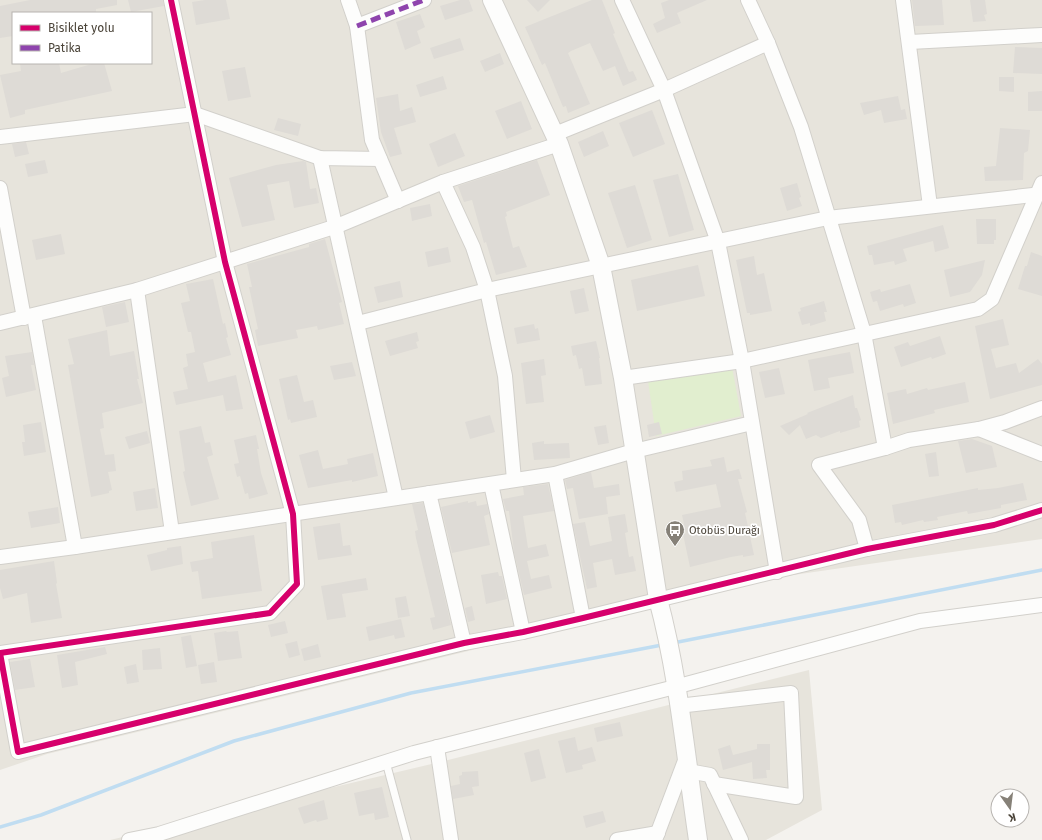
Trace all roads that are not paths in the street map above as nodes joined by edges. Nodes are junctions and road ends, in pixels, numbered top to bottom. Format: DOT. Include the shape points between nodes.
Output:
graph roads {
  1 [pos="171,0"];
  2 [pos="348,0"];
  3 [pos="424,0"];
  4 [pos="492,0"];
  5 [pos="622,0"];
  6 [pos="748,0"];
  7 [pos="903,0"];
  8 [pos="357,26"];
  9 [pos="1042,35"];
  10 [pos="910,42"];
  11 [pos="768,43"];
  12 [pos="664,90"];
  13 [pos="195,114"];
  14 [pos="0,137"];
  15 [pos="557,140"];
  16 [pos="320,158"];
  17 [pos="380,160"];
  18 [pos="443,182"];
  19 [pos="0,188"];
  20 [pos="1041,190"];
  21 [pos="398,201"];
  22 [pos="930,206"];
  23 [pos="828,218"];
  24 [pos="337,226"];
  25 [pos="718,242"];
  26 [pos="225,262"];
  27 [pos="601,266"];
  28 [pos="137,290"];
  29 [pos="487,290"];
  30 [pos="29,317"];
  31 [pos="0,323"];
  32 [pos="358,323"];
  33 [pos="864,333"];
  34 [pos="742,360"];
  35 [pos="623,378"];
  36 [pos="1042,408"];
  37 [pos="752,423"];
  38 [pos="979,429"];
  39 [pos="885,448"];
  40 [pos="634,451"];
  41 [pos="1042,454"];
  42 [pos="555,474"];
  43 [pos="514,480"];
  44 [pos="491,484"];
  45 [pos="429,493"];
  46 [pos="396,498"];
  47 [pos="1042,510"];
  48 [pos="293,514"];
  49 [pos="172,532"];
  50 [pos="75,547"];
  51 [pos="867,549"];
  52 [pos="0,557"];
  53 [pos="777,572"];
  54 [pos="658,599"];
  55 [pos="1042,605"];
  56 [pos="583,618"];
  57 [pos="523,632"];
  58 [pos="464,642"];
  59 [pos="0,653"];
  60 [pos="675,683"];
  61 [pos="678,706"];
  62 [pos="437,747"];
  63 [pos="386,762"];
  64 [pos="687,765"];
  65 [pos="714,784"];
  66 [pos="657,836"];
  67 [pos="159,837"];
  68 [pos="129,840"];
  69 [pos="407,840"];
  70 [pos="450,840"];
  71 [pos="617,840"];
  72 [pos="698,840"];
  73 [pos="741,840"];
  1 -- 13 [label="street"];
  2 -- 8 [label="street"];
  3 -- 8 [label="street"];
  4 -- 15 [label="street"];
  5 -- 12 [label="street"];
  6 -- 11 [label="street"];
  7 -- 10 [label="street"];
  8 -- 17 [label="street" via="372,140"];
  9 -- 10 [label="street"];
  10 -- 22 [label="street"];
  11 -- 12 [label="street"];
  11 -- 23 [label="street" via="800,127"];
  12 -- 15 [label="street"];
  12 -- 25 [label="street"];
  13 -- 14 [label="street"];
  13 -- 16 [label="street"];
  13 -- 26 [label="street"];
  15 -- 18 [label="street"];
  15 -- 27 [label="street"];
  16 -- 17 [label="street"];
  16 -- 24 [label="street"];
  17 -- 21 [label="street"];
  18 -- 21 [label="street"];
  18 -- 29 [label="street" via="473,246"];
  19 -- 30 [label="street"];
  20 -- 22 [label="street"];
  20 -- 33 [label="street" via="992,299 978,309"];
  21 -- 24 [label="street"];
  22 -- 23 [label="street"];
  23 -- 25 [label="street"];
  23 -- 33 [label="street"];
  24 -- 26 [label="street"];
  24 -- 32 [label="street"];
  25 -- 27 [label="street"];
  25 -- 34 [label="street"];
  26 -- 28 [label="street"];
  26 -- 48 [label="street"];
  27 -- 29 [label="street"];
  27 -- 35 [label="street"];
  28 -- 30 [label="street"];
  28 -- 49 [label="street"];
  29 -- 32 [label="street"];
  29 -- 43 [label="street" via="505,376"];
  30 -- 31 [label="street"];
  30 -- 50 [label="street"];
  32 -- 46 [label="street"];
  33 -- 34 [label="street"];
  33 -- 39 [label="street"];
  34 -- 35 [label="street"];
  34 -- 37 [label="street"];
  35 -- 40 [label="street"];
  36 -- 38 [label="street"];
  37 -- 40 [label="street"];
  37 -- 53 [label="street"];
  38 -- 39 [label="street" via="909,440"];
  38 -- 41 [label="street"];
  39 -- 51 [label="street" via="819,465 859,520"];
  40 -- 42 [label="street"];
  40 -- 54 [label="street"];
  42 -- 43 [label="street"];
  42 -- 56 [label="street"];
  43 -- 44 [label="street"];
  44 -- 45 [label="street"];
  44 -- 57 [label="street"];
  45 -- 46 [label="street"];
  45 -- 58 [label="street"];
  46 -- 48 [label="street"];
  47 -- 51 [label="street" via="994,525"];
  48 -- 49 [label="street"];
  48 -- 59 [label="street" via="298,584 270,613"];
  49 -- 50 [label="street"];
  50 -- 52 [label="street"];
  51 -- 53 [label="street"];
  53 -- 54 [label="street"];
  54 -- 56 [label="street"];
  54 -- 60 [label="street" via="666,628"];
  55 -- 60 [label="street" via="920,620"];
  56 -- 57 [label="street"];
  57 -- 58 [label="street"];
  58 -- 59 [label="street" via="18,752"];
  60 -- 61 [label="street"];
  60 -- 62 [label="street"];
  61 -- 64 [label="street"];
  61 -- 65 [label="street" via="791,693 796,797"];
  62 -- 63 [label="street"];
  62 -- 70 [label="street"];
  63 -- 67 [label="street"];
  63 -- 69 [label="lane"];
  64 -- 65 [label="street" via="710,776"];
  64 -- 66 [label="street"];
  64 -- 72 [label="street"];
  65 -- 73 [label="street"];
  66 -- 71 [label="street"];
  67 -- 68 [label="street"];
}
